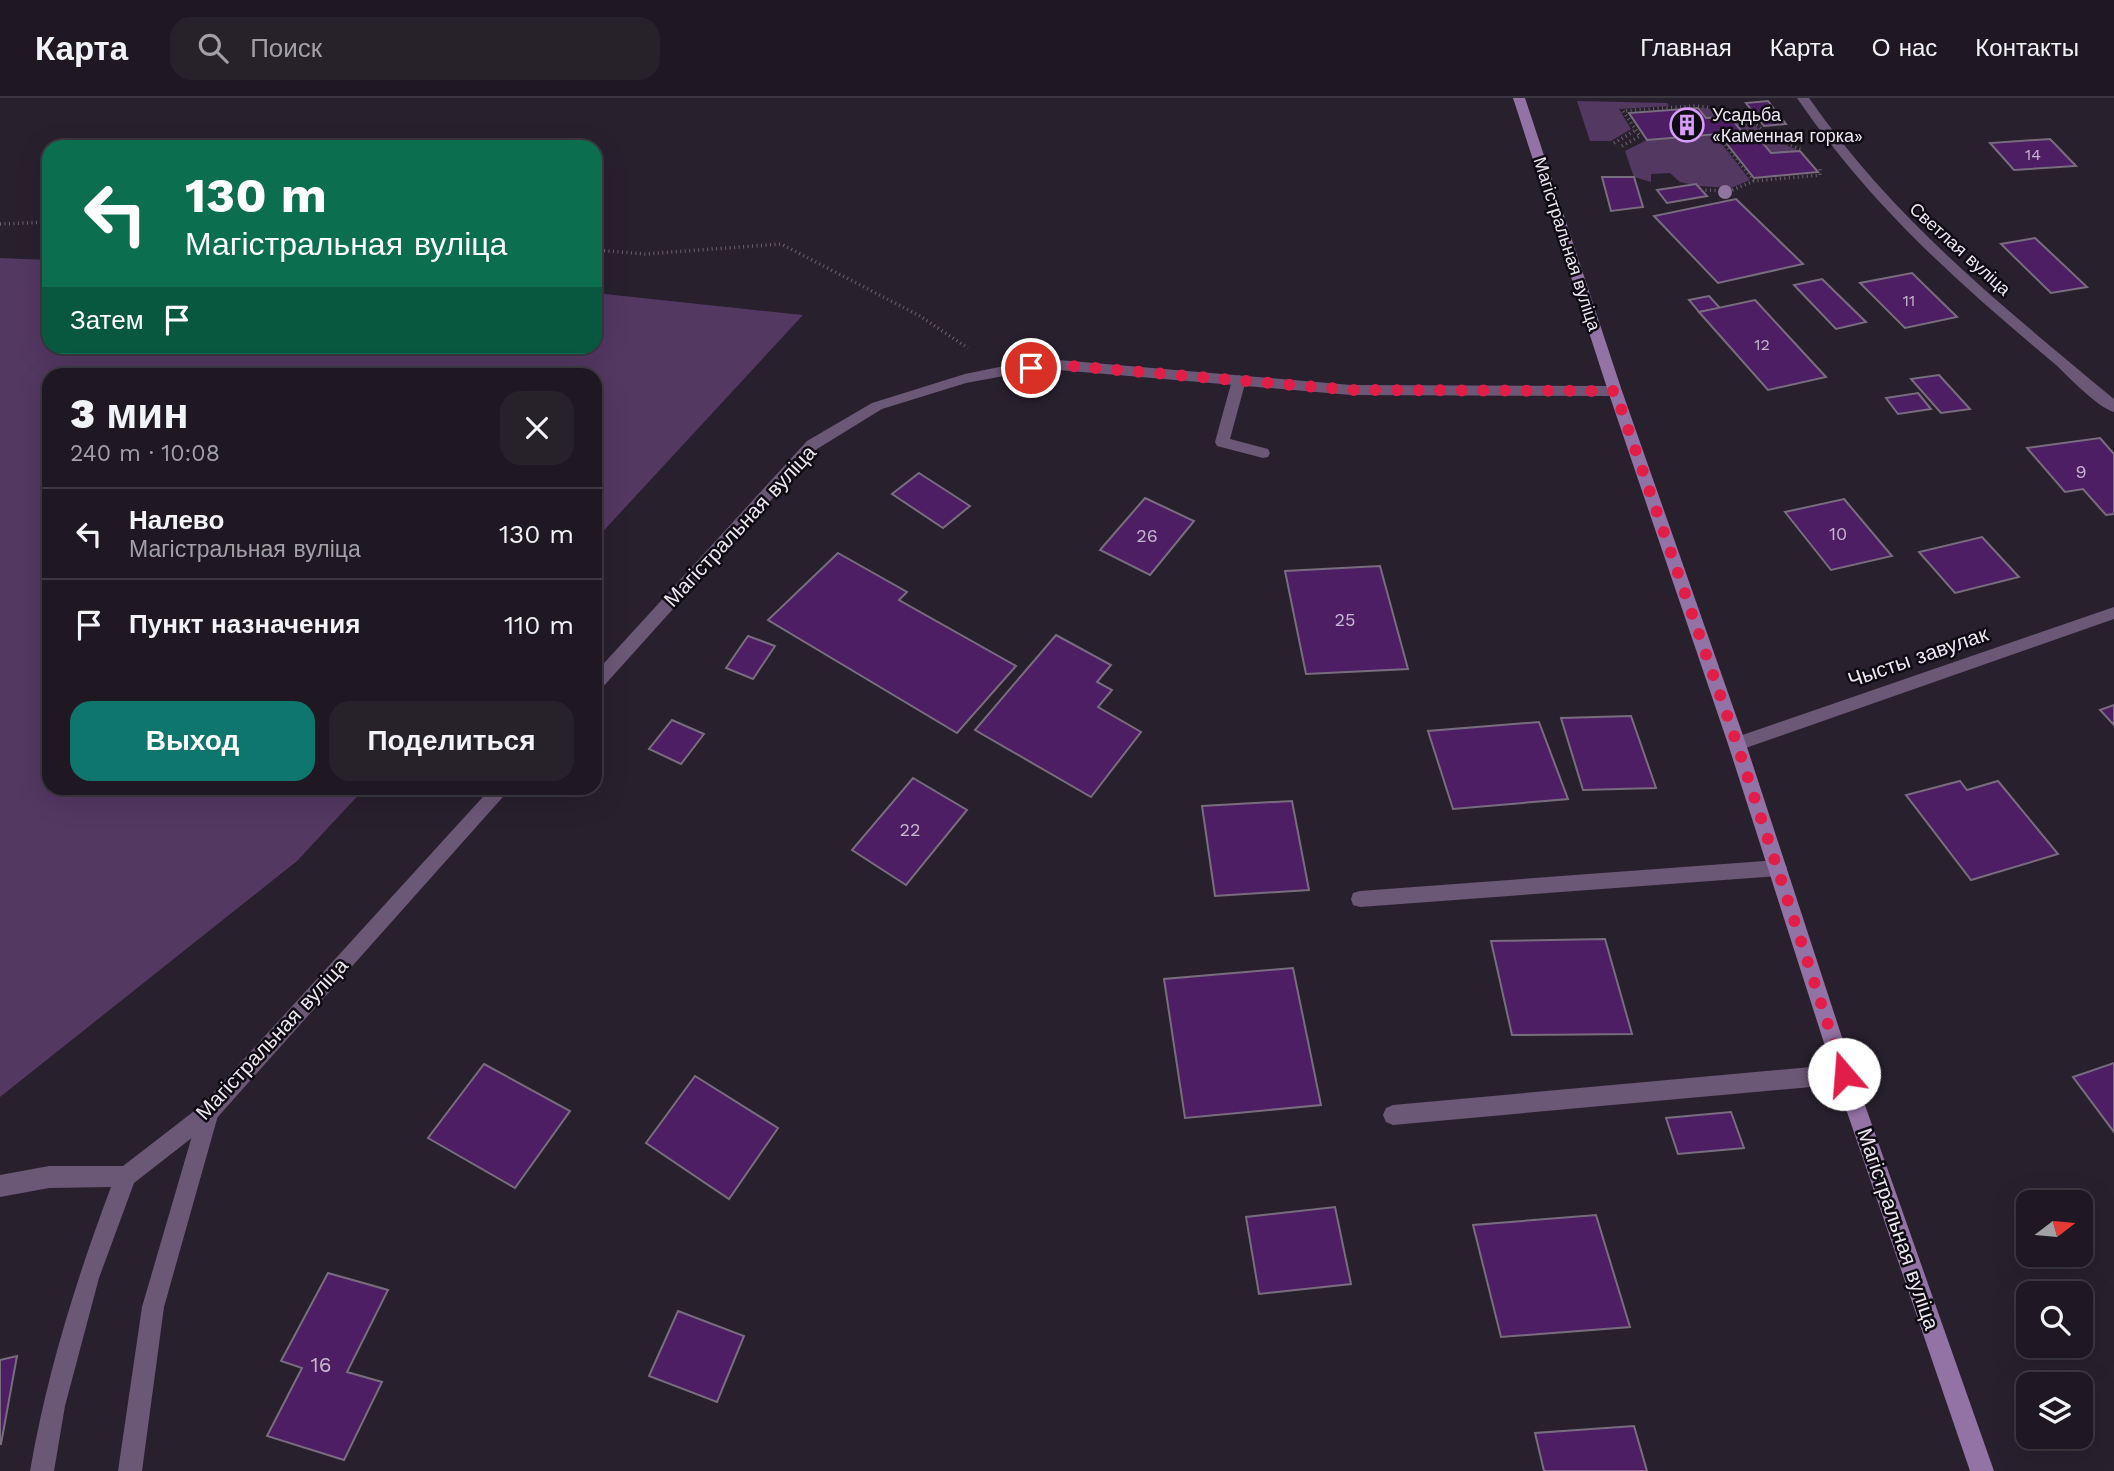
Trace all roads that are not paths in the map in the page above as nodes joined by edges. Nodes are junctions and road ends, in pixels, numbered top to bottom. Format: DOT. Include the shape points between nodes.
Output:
graph roads {
  1 [pos="1519,98"];
  2 [pos="1803,98"];
  3 [pos="1239,380"];
  4 [pos="1615,391"];
  5 [pos="2114,407"];
  6 [pos="1264,453"];
  7 [pos="2114,613"];
  8 [pos="602,676"];
  9 [pos="1737,744"];
  10 [pos="496,795"];
  11 [pos="1778,868"];
  12 [pos="1360,899"];
  13 [pos="1844,1074"];
  14 [pos="209,1112"];
  15 [pos="1393,1115"];
  16 [pos="126,1176"];
  17 [pos="0,1186"];
  18 [pos="42,1471"];
  19 [pos="130,1471"];
  20 [pos="1982,1471"];
  1 -- 4 [label="street, Магістральная вуліца"];
  2 -- 5 [label="street, Светлая вуліца" via="1846,162 1903,222"];
  3 -- 4 [label="street, Магістральная вуліца" via="1352,390"];
  3 -- 6 [label="street" via="1222,442"];
  3 -- 8 [label="street, Магістральная вуліца" via="1059,365 965,379 877,406 812,445"];
  4 -- 9 [label="street, Магістральная вуліца"];
  7 -- 9 [label="street, Чысты завулак"];
  9 -- 11 [label="street, Магістральная вуліца"];
  10 -- 14 [label="street, Магістральная вуліца"];
  11 -- 12 [label="street"];
  11 -- 13 [label="street, Магістральная вуліца"];
  13 -- 15 [label="street"];
  13 -- 20 [label="street, Магістральная вуліца"];
  14 -- 16 [label="street, Магістральная вуліца"];
  14 -- 19 [label="street" via="153,1307"];
  16 -- 17 [label="street" via="49,1177"];
  16 -- 18 [label="street" via="88,1278 53,1406"];
}
